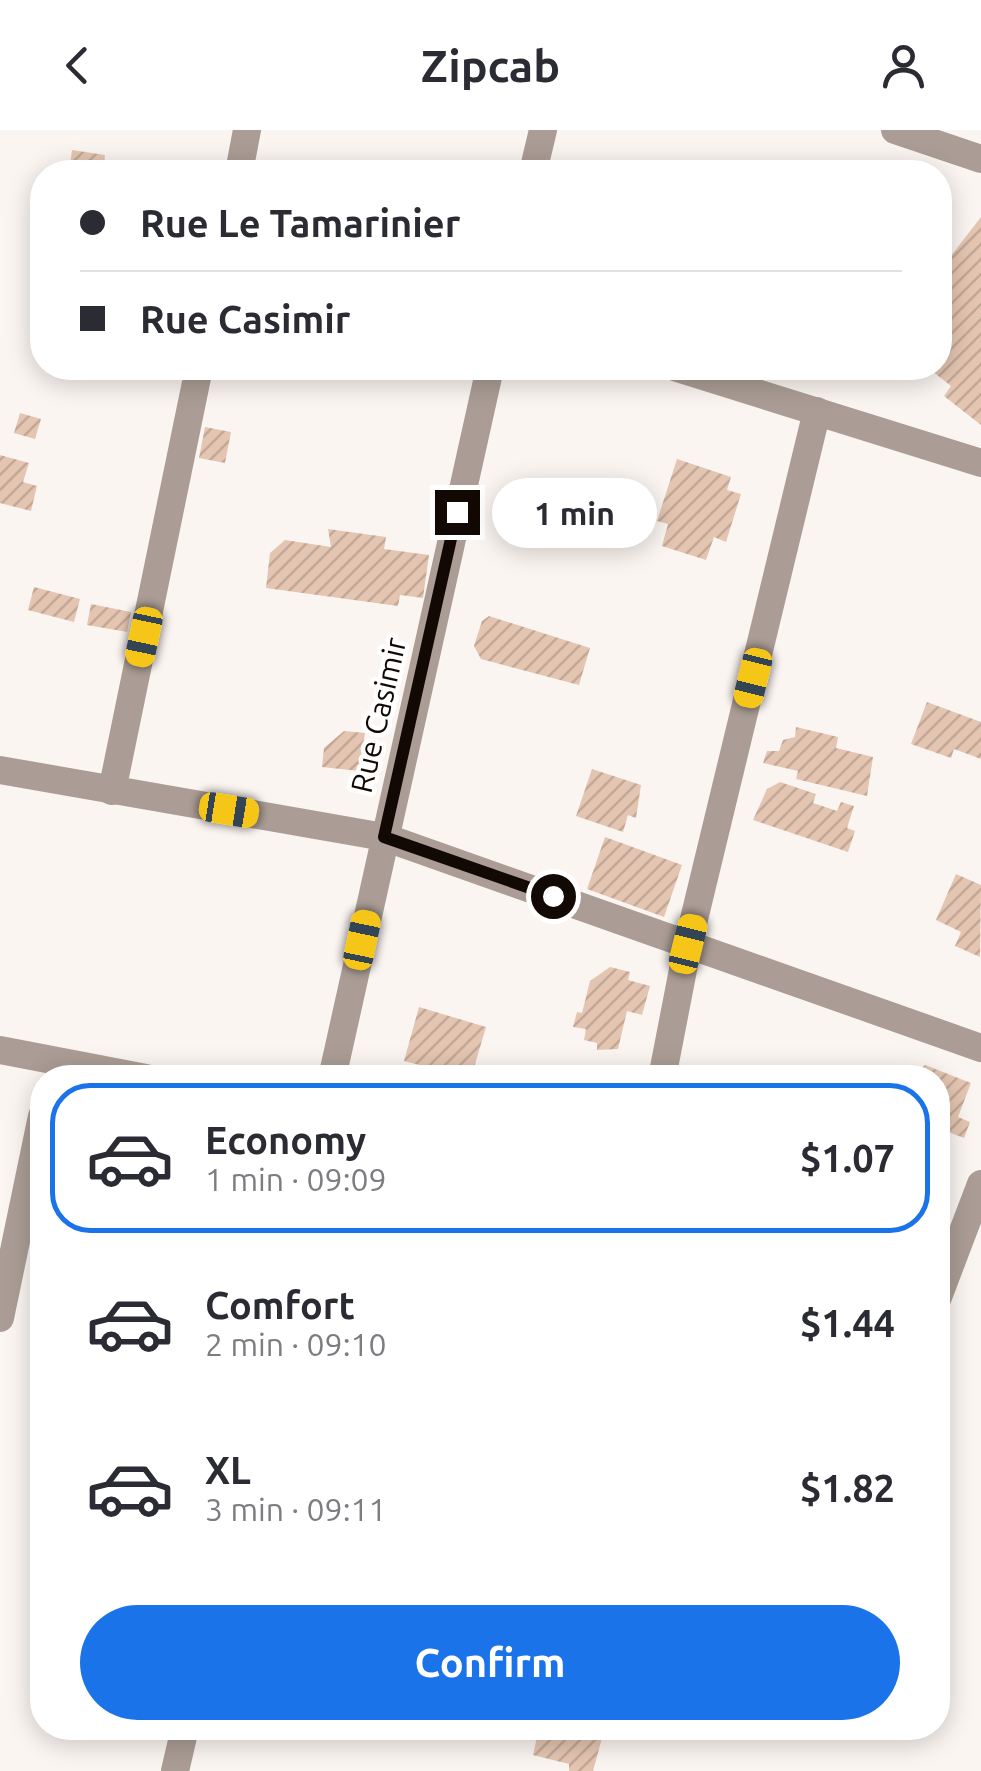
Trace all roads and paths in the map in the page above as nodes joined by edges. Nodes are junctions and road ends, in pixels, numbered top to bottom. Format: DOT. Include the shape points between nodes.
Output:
graph roads {
  1 [pos="247,130"];
  2 [pos="543,130"];
  3 [pos="895,130"];
  4 [pos="981,159"];
  5 [pos="241,160"];
  6 [pos="537,160"];
  7 [pos="197,380"];
  8 [pos="487,380"];
  9 [pos="716,380"];
  10 [pos="817,412"];
  11 [pos="981,464"];
  12 [pos="0,770"];
  13 [pos="112,791"];
  14 [pos="384,837"];
  15 [pos="688,944"];
  16 [pos="981,1048"];
  17 [pos="0,1050"];
  18 [pos="41,1065"];
  19 [pos="335,1065"];
  20 [pos="665,1065"];
  21 [pos="30,1174"];
  22 [pos="981,1184"];
  23 [pos="950,1265"];
  24 [pos="0,1318"];
  25 [pos="181,1740"];
  26 [pos="175,1771"];
  1 -- 5 [label="street"];
  2 -- 6 [label="street"];
  3 -- 4 [label="street"];
  7 -- 13 [label="street"];
  8 -- 14 [label="street, Rue Casimir"];
  9 -- 10 [label="street"];
  10 -- 11 [label="street"];
  10 -- 15 [label="street"];
  12 -- 13 [label="street"];
  13 -- 14 [label="street"];
  14 -- 15 [label="street"];
  14 -- 19 [label="street, Rue Casimir"];
  15 -- 16 [label="street"];
  15 -- 20 [label="street"];
  17 -- 18 [label="street"];
  21 -- 24 [label="street"];
  22 -- 23 [label="street"];
  25 -- 26 [label="street"];
}
